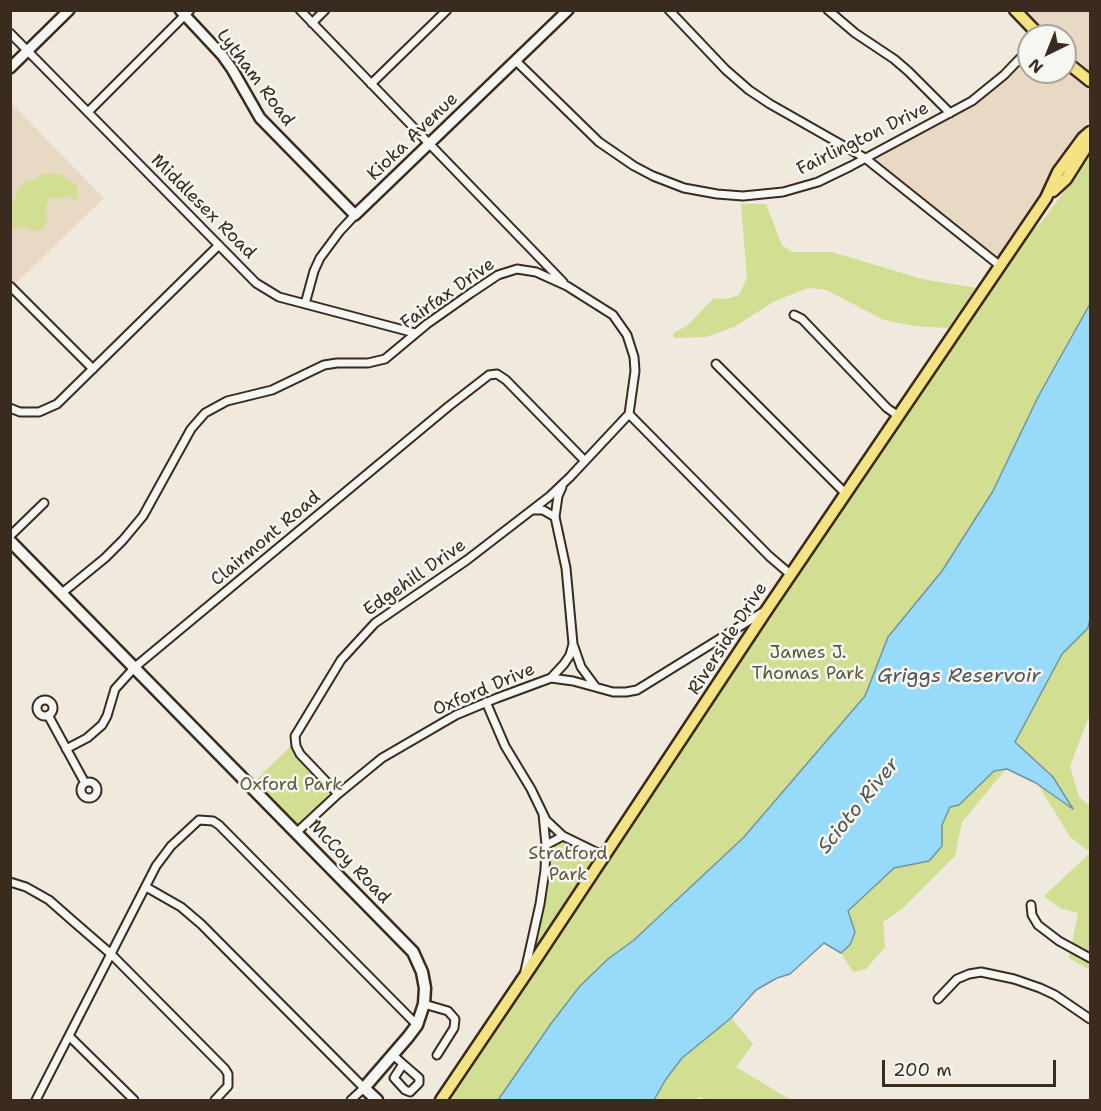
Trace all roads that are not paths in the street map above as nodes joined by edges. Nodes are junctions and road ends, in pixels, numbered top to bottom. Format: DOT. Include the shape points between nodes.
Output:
graph roads {
  1 [pos="69,10"];
  2 [pos="300,10"];
  3 [pos="325,10"];
  4 [pos="447,10"];
  5 [pos="568,10"];
  6 [pos="669,10"];
  7 [pos="828,10"];
  8 [pos="1015,10"];
  9 [pos="185,12"];
  10 [pos="312,23"];
  11 [pos="1028,24"];
  12 [pos="10,33"];
  13 [pos="28,51"];
  14 [pos="516,61"];
  15 [pos="1017,61"];
  16 [pos="10,68"];
  17 [pos="1077,71"];
  18 [pos="1090,81"];
  19 [pos="371,84"];
  20 [pos="88,112"];
  21 [pos="950,113"];
  22 [pos="1090,132"];
  23 [pos="1090,141"];
  24 [pos="430,145"];
  25 [pos="866,158"];
  26 [pos="1046,198"];
  27 [pos="355,215"];
  28 [pos="219,245"];
  29 [pos="999,265"];
  30 [pos="10,286"];
  31 [pos="567,286"];
  32 [pos="305,304"];
  33 [pos="794,315"];
  34 [pos="415,333"];
  35 [pos="716,364"];
  36 [pos="93,369"];
  37 [pos="10,408"];
  38 [pos="628,414"];
  39 [pos="897,416"];
  40 [pos="585,461"];
  41 [pos="563,484"];
  42 [pos="845,493"];
  43 [pos="44,503"];
  44 [pos="532,511"];
  45 [pos="555,517"];
  46 [pos="10,536"];
  47 [pos="10,541"];
  48 [pos="790,574"];
  49 [pos="62,593"];
  50 [pos="766,610"];
  51 [pos="573,644"];
  52 [pos="135,667"];
  53 [pos="551,678"];
  54 [pos="597,687"];
  55 [pos="486,702"];
  56 [pos="48,715"];
  57 [pos="66,749"];
  58 [pos="85,783"];
  59 [pos="338,794"];
  60 [pos="543,814"];
  61 [pos="297,832"];
  62 [pos="563,836"];
  63 [pos="546,844"];
  64 [pos="604,856"];
  65 [pos="10,882"];
  66 [pos="146,887"];
  67 [pos="1031,905"];
  68 [pos="111,954"];
  69 [pos="1090,958"];
  70 [pos="523,980"];
  71 [pos="938,999"];
  72 [pos="424,1004"];
  73 [pos="1090,1019"];
  74 [pos="417,1024"];
  75 [pos="69,1036"];
  76 [pos="393,1055"];
  77 [pos="437,1055"];
  78 [pos="403,1064"];
  79 [pos="364,1088"];
  80 [pos="36,1101"];
  81 [pos="134,1101"];
  82 [pos="215,1101"];
  83 [pos="351,1101"];
  84 [pos="377,1101"];
  85 [pos="441,1101"];
  1 -- 13 [label="street"];
  2 -- 10 [label="street"];
  3 -- 10 [label="street"];
  4 -- 19 [label="street"];
  5 -- 14 [label="street, Kioka Avenue"];
  6 -- 25 [label="street" via="726,70 756,95"];
  7 -- 21 [label="street" via="901,65"];
  8 -- 11 [label="main road"];
  9 -- 20 [label="street"];
  9 -- 27 [label="street, Lytham Road" via="227,62 260,118"];
  10 -- 19 [label="street"];
  12 -- 13 [label="street, Middlesex Road"];
  13 -- 16 [label="street"];
  13 -- 20 [label="street, Middlesex Road"];
  14 -- 24 [label="street, Kioka Avenue"];
  14 -- 25 [label="street, Fairlington Drive" via="599,142 653,176 684,188 743,196 783,192 818,182"];
  15 -- 21 [label="street, Fairlington Drive" via="990,87"];
  17 -- 18 [label="main road"];
  19 -- 24 [label="street"];
  20 -- 28 [label="street, Middlesex Road"];
  21 -- 25 [label="street, Fairlington Drive"];
  22 -- 26 [label="main road, Riverside Drive" via="1058,172"];
  23 -- 26 [label="main road, Riverside Drive" via="1066,178"];
  24 -- 27 [label="street, Kioka Avenue"];
  24 -- 31 [label="street"];
  25 -- 29 [label="street"];
  26 -- 29 [label="main road, Riverside Drive"];
  27 -- 32 [label="street, Kioka Avenue" via="320,258"];
  28 -- 32 [label="street, Middlesex Road" via="256,283 279,297"];
  28 -- 36 [label="street"];
  29 -- 39 [label="main road, Riverside Drive"];
  30 -- 36 [label="street"];
  31 -- 34 [label="street, Fairfax Drive" via="532,271 508,270"];
  31 -- 38 [label="street, Fairfax Drive" via="613,315 627,335 635,371"];
  32 -- 34 [label="street, Middlesex Road"];
  33 -- 39 [label="street"];
  34 -- 49 [label="street, Fairfax Drive" via="385,359 324,365 281,386 227,401 205,413 191,429 143,516 105,558"];
  35 -- 42 [label="street"];
  36 -- 37 [label="street" via="49,409 20,412"];
  38 -- 40 [label="street, Edgehill Drive"];
  38 -- 48 [label="street"];
  39 -- 42 [label="main road, Riverside Drive"];
  40 -- 41 [label="street, Edgehill Drive"];
  40 -- 52 [label="street, Clairmont Road" via="506,380 500,375 489,375"];
  41 -- 44 [label="street, Edgehill Drive"];
  41 -- 45 [label="street"];
  42 -- 48 [label="main road, Riverside Drive"];
  43 -- 46 [label="street"];
  44 -- 45 [label="street" via="543,510"];
  44 -- 59 [label="street, Edgehill Drive" via="375,623 341,660 295,736 300,754"];
  45 -- 51 [label="street" via="566,568"];
  47 -- 49 [label="main road, McCoy Road"];
  48 -- 50 [label="main road, Riverside Drive"];
  49 -- 52 [label="main road, McCoy Road"];
  50 -- 54 [label="street, Oxford Drive" via="637,690 612,692"];
  50 -- 64 [label="main road, Riverside Drive"];
  51 -- 53 [label="street" via="570,655"];
  51 -- 54 [label="street" via="581,666"];
  52 -- 57 [label="street, Clairmont Road" via="115,689 102,725"];
  52 -- 61 [label="main road, McCoy Road"];
  53 -- 54 [label="street, Oxford Drive"];
  53 -- 55 [label="street, Oxford Drive"];
  55 -- 59 [label="street, Oxford Drive" via="438,724 382,758"];
  55 -- 60 [label="street" via="505,746"];
  56 -- 57 [label="street"];
  57 -- 58 [label="street"];
  59 -- 61 [label="street, Oxford Drive"];
  60 -- 62 [label="street"];
  60 -- 63 [label="street"];
  61 -- 72 [label="main road, McCoy Road" via="413,952 424,980"];
  62 -- 63 [label="street"];
  62 -- 64 [label="street"];
  63 -- 70 [label="street" via="540,904"];
  64 -- 70 [label="main road, Riverside Drive"];
  65 -- 68 [label="street" via="49,900"];
  66 -- 68 [label="street"];
  66 -- 74 [label="street" via="171,846 199,820 213,820"];
  66 -- 79 [label="street" via="201,924"];
  67 -- 69 [label="street" via="1038,925"];
  68 -- 75 [label="street"];
  68 -- 82 [label="street" via="225,1069 229,1077 227,1087"];
  70 -- 85 [label="main road, Riverside Drive"];
  71 -- 73 [label="street" via="957,979 981,972 1040,988"];
  72 -- 74 [label="main road, McCoy Road"];
  72 -- 77 [label="street" via="448,1011 456,1019"];
  74 -- 76 [label="main road, McCoy Road"];
  75 -- 80 [label="street"];
  75 -- 81 [label="street"];
  76 -- 78 [label="street"];
  76 -- 79 [label="main road, McCoy Road"];
  79 -- 83 [label="street"];
  79 -- 84 [label="main road"];
}
